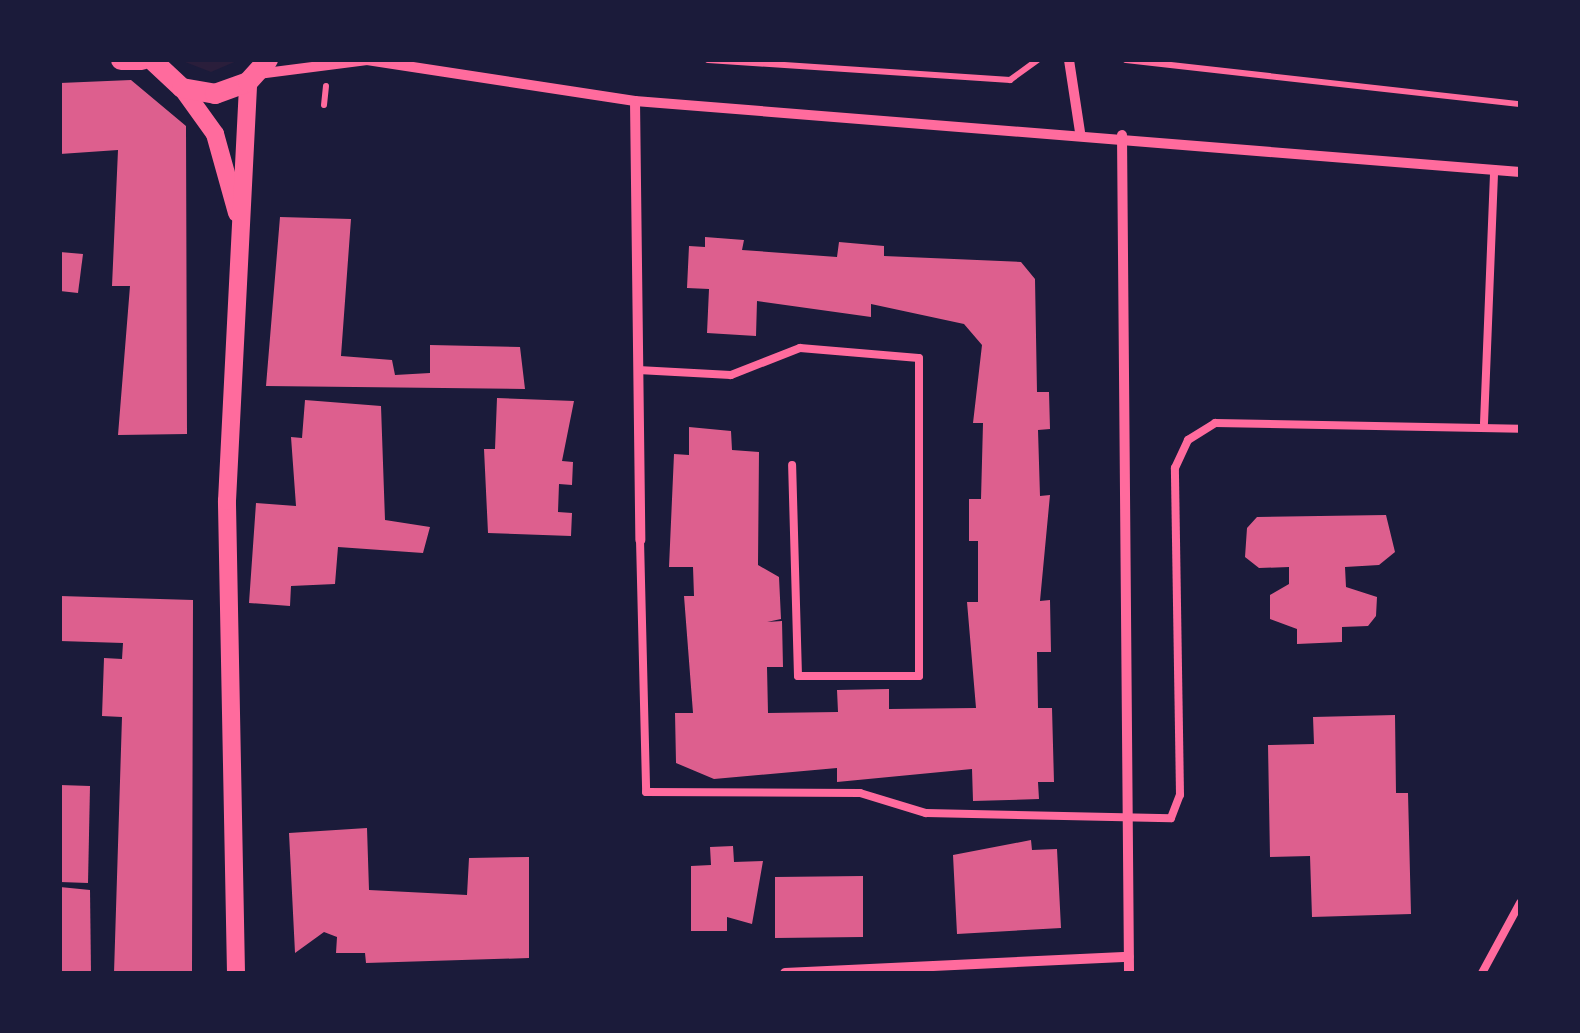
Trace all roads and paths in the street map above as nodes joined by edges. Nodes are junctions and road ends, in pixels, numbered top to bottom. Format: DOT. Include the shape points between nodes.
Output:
graph roads {
  1 [pos="121,60"];
  2 [pos="142,60"];
  3 [pos="152,60"];
  4 [pos="367,60"];
  5 [pos="708,60"];
  6 [pos="1038,60"];
  7 [pos="1070,60"];
  8 [pos="1126,60"];
  9 [pos="257,72"];
  10 [pos="182,88"];
  11 [pos="634,101"];
  12 [pos="1520,104"];
  13 [pos="1080,132"];
  14 [pos="1122,136"];
  15 [pos="1494,170"];
  16 [pos="1520,172"];
  17 [pos="237,213"];
  18 [pos="638,370"];
  19 [pos="1484,422"];
  20 [pos="1520,429"];
  21 [pos="792,465"];
  22 [pos="640,540"];
  23 [pos="1129,818"];
  24 [pos="1520,904"];
  25 [pos="1128,957"];
  26 [pos="818,972"];
  27 [pos="236,973"];
  28 [pos="785,973"];
  29 [pos="1129,973"];
  30 [pos="1482,973"];
  1 -- 2 [label="main road"];
  3 -- 10 [label="main road"];
  4 -- 9 [label="street"];
  4 -- 11 [label="street"];
  5 -- 6 [label="path" via="1010,80"];
  7 -- 13 [label="street"];
  8 -- 12 [label="path"];
  9 -- 10 [label="main road" via="216,94"];
  9 -- 17 [label="street"];
  10 -- 17 [label="street" via="215,134"];
  11 -- 13 [label="street"];
  11 -- 18 [label="street"];
  13 -- 14 [label="street"];
  14 -- 15 [label="street"];
  14 -- 23 [label="street"];
  15 -- 16 [label="street"];
  15 -- 19 [label="lane"];
  17 -- 27 [label="street" via="227,501"];
  18 -- 21 [label="lane" via="731,375 800,348 919,358 919,676 798,676"];
  18 -- 22 [label="street"];
  19 -- 20 [label="lane"];
  19 -- 23 [label="lane" via="1215,423 1188,440 1175,468 1179,809 1171,818"];
  22 -- 23 [label="lane" via="646,792 860,793 926,813"];
  23 -- 25 [label="street"];
  24 -- 30 [label="lane"];
  25 -- 26 [label="street"];
  25 -- 29 [label="street"];
  26 -- 28 [label="street"];
}
